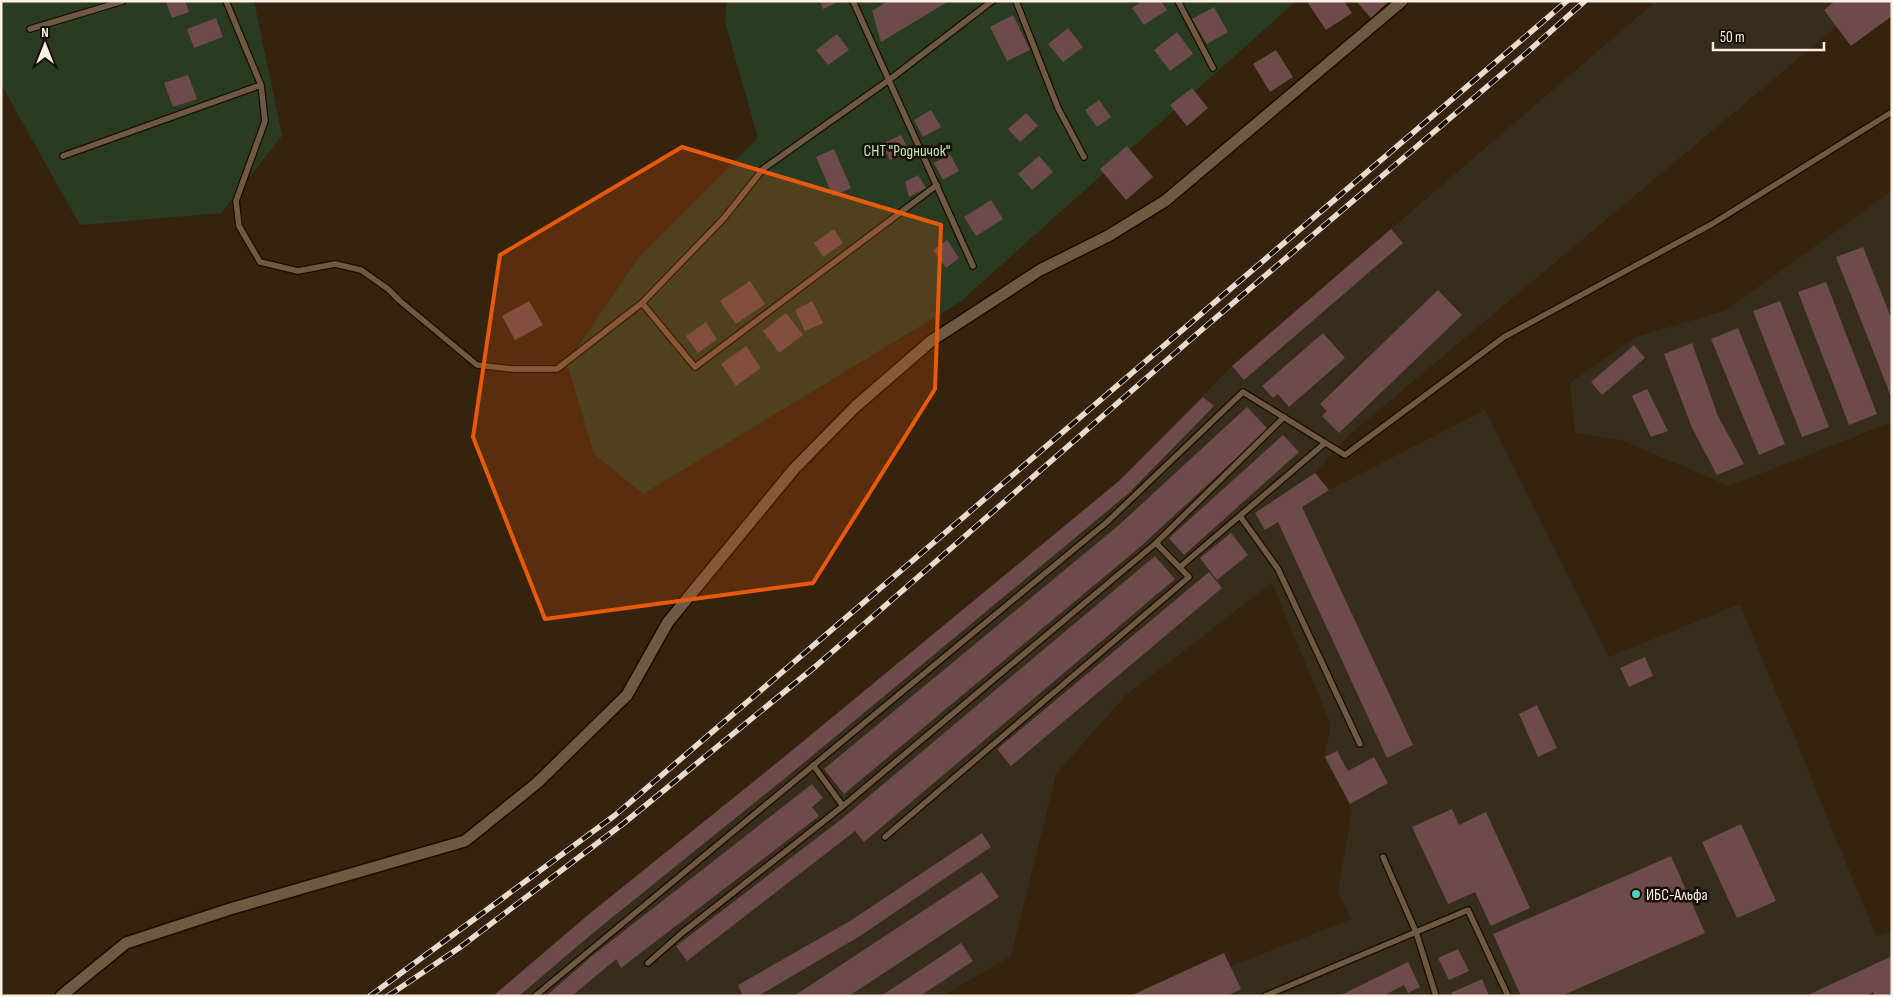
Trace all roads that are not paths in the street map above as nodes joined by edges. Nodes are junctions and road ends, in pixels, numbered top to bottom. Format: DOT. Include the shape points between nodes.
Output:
graph roads {
  1 [pos="123,1"];
  2 [pos="226,1"];
  3 [pos="854,1"];
  4 [pos="992,1"];
  5 [pos="1016,1"];
  6 [pos="1178,1"];
  7 [pos="1402,1"];
  8 [pos="30,28"];
  9 [pos="1213,68"];
  10 [pos="889,80"];
  11 [pos="261,85"];
  12 [pos="1892,112"];
  13 [pos="63,156"];
  14 [pos="1084,157"];
  15 [pos="937,185"];
  16 [pos="972,266"];
  17 [pos="642,302"];
  18 [pos="1284,417"];
  19 [pos="1325,443"];
  20 [pos="1240,516"];
  21 [pos="1156,543"];
  22 [pos="1180,567"];
  23 [pos="1360,744"];
  24 [pos="813,765"];
  25 [pos="843,806"];
  26 [pos="885,837"];
  27 [pos="1383,858"];
  28 [pos="1416,932"];
  29 [pos="648,963"];
  30 [pos="61,996"];
  31 [pos="536,996"];
  32 [pos="1265,996"];
  33 [pos="1436,996"];
  34 [pos="1508,996"];
  1 -- 8 [label="lane"];
  2 -- 11 [label="lane"];
  3 -- 10 [label="lane"];
  4 -- 10 [label="lane"];
  5 -- 14 [label="lane" via="1058,108"];
  6 -- 9 [label="lane"];
  7 -- 30 [label="street" via="1165,202 1108,236 1040,270 931,341 855,407 794,469 668,622 627,695 537,783 465,841 230,909 126,943"];
  10 -- 15 [label="lane"];
  10 -- 17 [label="lane" via="763,169 724,218"];
  11 -- 13 [label="lane"];
  11 -- 17 [label="lane" via="265,121 236,202 239,226 260,262 298,271 336,264 361,270 477,364 513,369 557,369"];
  12 -- 19 [label="lane" via="1712,224 1504,337 1345,456"];
  15 -- 16 [label="lane"];
  15 -- 17 [label="lane" via="695,367"];
  18 -- 19 [label="lane"];
  18 -- 21 [label="lane"];
  18 -- 24 [label="lane" via="1243,392 1107,522"];
  19 -- 20 [label="lane"];
  20 -- 22 [label="lane"];
  20 -- 23 [label="lane" via="1278,569"];
  21 -- 22 [label="lane"];
  21 -- 25 [label="lane"];
  22 -- 26 [label="lane" via="1189,576"];
  24 -- 25 [label="lane"];
  24 -- 31 [label="lane"];
  25 -- 29 [label="lane" via="682,932"];
  27 -- 28 [label="lane"];
  28 -- 32 [label="lane"];
  28 -- 33 [label="lane"];
  28 -- 34 [label="lane" via="1468,910"];
}
